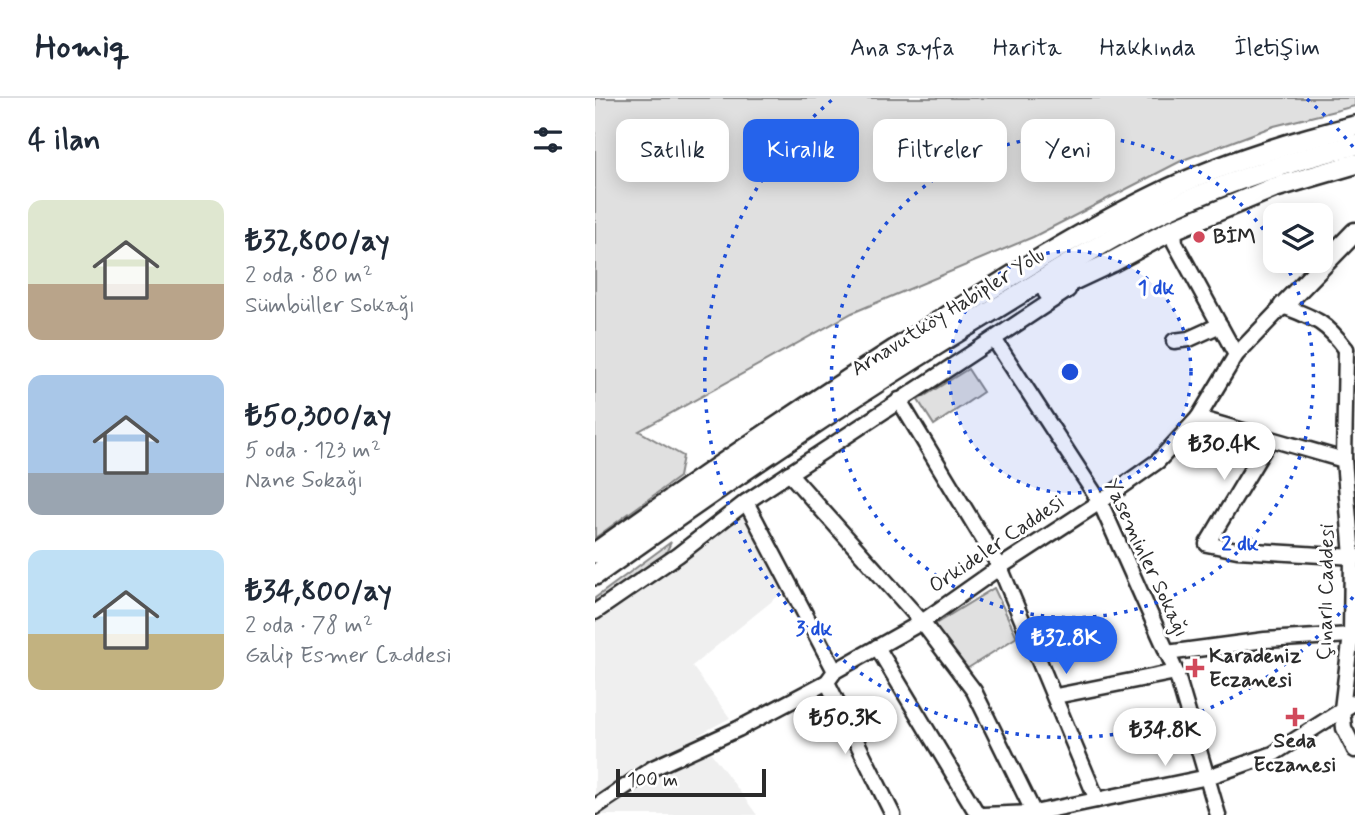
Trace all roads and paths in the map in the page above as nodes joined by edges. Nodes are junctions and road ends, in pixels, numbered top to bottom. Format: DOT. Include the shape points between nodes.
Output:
graph roads {
  1 [pos="1355,126"];
  2 [pos="1355,145"];
  3 [pos="1355,164"];
  4 [pos="1174,229"];
  5 [pos="1355,232"];
  6 [pos="1112,262"];
  7 [pos="1283,306"];
  8 [pos="1220,325"];
  9 [pos="994,339"];
  10 [pos="1174,341"];
  11 [pos="1350,345"];
  12 [pos="921,354"];
  13 [pos="1236,355"];
  14 [pos="899,400"];
  15 [pos="1350,410"];
  16 [pos="1198,418"];
  17 [pos="1270,439"];
  18 [pos="1344,460"];
  19 [pos="789,473"];
  20 [pos="746,502"];
  21 [pos="1100,502"];
  22 [pos="595,554"];
  23 [pos="1353,556"];
  24 [pos="1000,567"];
  25 [pos="595,575"];
  26 [pos="595,612"];
  27 [pos="922,622"];
  28 [pos="1351,635"];
  29 [pos="877,647"];
  30 [pos="1167,653"];
  31 [pos="1176,672"];
  32 [pos="831,677"];
  33 [pos="1056,696"];
  34 [pos="1349,705"];
  35 [pos="1355,750"];
  36 [pos="1208,778"];
  37 [pos="1097,800"];
  38 [pos="595,807"];
  39 [pos="1034,813"];
  40 [pos="894,815"];
  41 [pos="978,815"];
  42 [pos="983,815"];
  43 [pos="1218,815"];
  1 -- 22 [label="highway, Arnavutköy Habipler Yolu" via="1264,151 1201,175 1099,224 884,356"];
  2 -- 12 [label="highway, Arnavutköy Habipler Yolu" via="1240,179 1157,215"];
  3 -- 4 [label="highway" via="1273,188"];
  4 -- 6 [label="highway"];
  4 -- 8 [label="street" via="1175,243"];
  5 -- 7 [label="main road, Orkideler Caddesi"];
  6 -- 9 [label="street"];
  6 -- 12 [label="highway"];
  7 -- 11 [label="street" via="1318,321"];
  7 -- 13 [label="street, Orkideler Caddesi"];
  8 -- 10 [label="street"];
  8 -- 13 [label="street"];
  9 -- 14 [label="street"];
  9 -- 21 [label="street, Yaseminler Sokağı"];
  11 -- 15 [label="street, Çınarlı Caddesi"];
  12 -- 25 [label="highway, Arnavutköy Habipler Yolu"];
  13 -- 16 [label="street, Orkideler Caddesi"];
  14 -- 19 [label="street"];
  14 -- 24 [label="street"];
  15 -- 18 [label="street, Çınarlı Caddesi"];
  16 -- 17 [label="street"];
  16 -- 21 [label="street, Orkideler Caddesi" via="1158,461"];
  17 -- 18 [label="street"];
  17 -- 23 [label="street" via="1207,544 1237,551"];
  18 -- 23 [label="street, Çınarlı Caddesi"];
  19 -- 20 [label="street"];
  19 -- 27 [label="street"];
  20 -- 26 [label="street"];
  20 -- 32 [label="street"];
  21 -- 24 [label="street, Orkideler Caddesi"];
  21 -- 30 [label="street, Yaseminler Sokağı"];
  23 -- 28 [label="street, Çınarlı Caddesi"];
  24 -- 27 [label="street, Orkideler Caddesi"];
  24 -- 33 [label="street"];
  27 -- 29 [label="street, Orkideler Caddesi"];
  27 -- 39 [label="street" via="974,691"];
  28 -- 30 [label="street"];
  28 -- 34 [label="street, Çınarlı Caddesi"];
  29 -- 32 [label="street, Orkideler Caddesi"];
  29 -- 41 [label="street"];
  30 -- 31 [label="street, Yaseminler Sokağı"];
  31 -- 33 [label="street"];
  31 -- 36 [label="street, Yaseminler Sokağı"];
  32 -- 38 [label="street, Orkideler Caddesi" via="738,729 653,768"];
  32 -- 40 [label="street"];
  33 -- 37 [label="street"];
  34 -- 35 [label="street, Çınarlı Caddesi" via="1344,728"];
  34 -- 36 [label="street" via="1273,754"];
  36 -- 37 [label="street"];
  36 -- 43 [label="street, Yaseminler Sokağı"];
  37 -- 39 [label="street"];
  39 -- 42 [label="street"];
}
